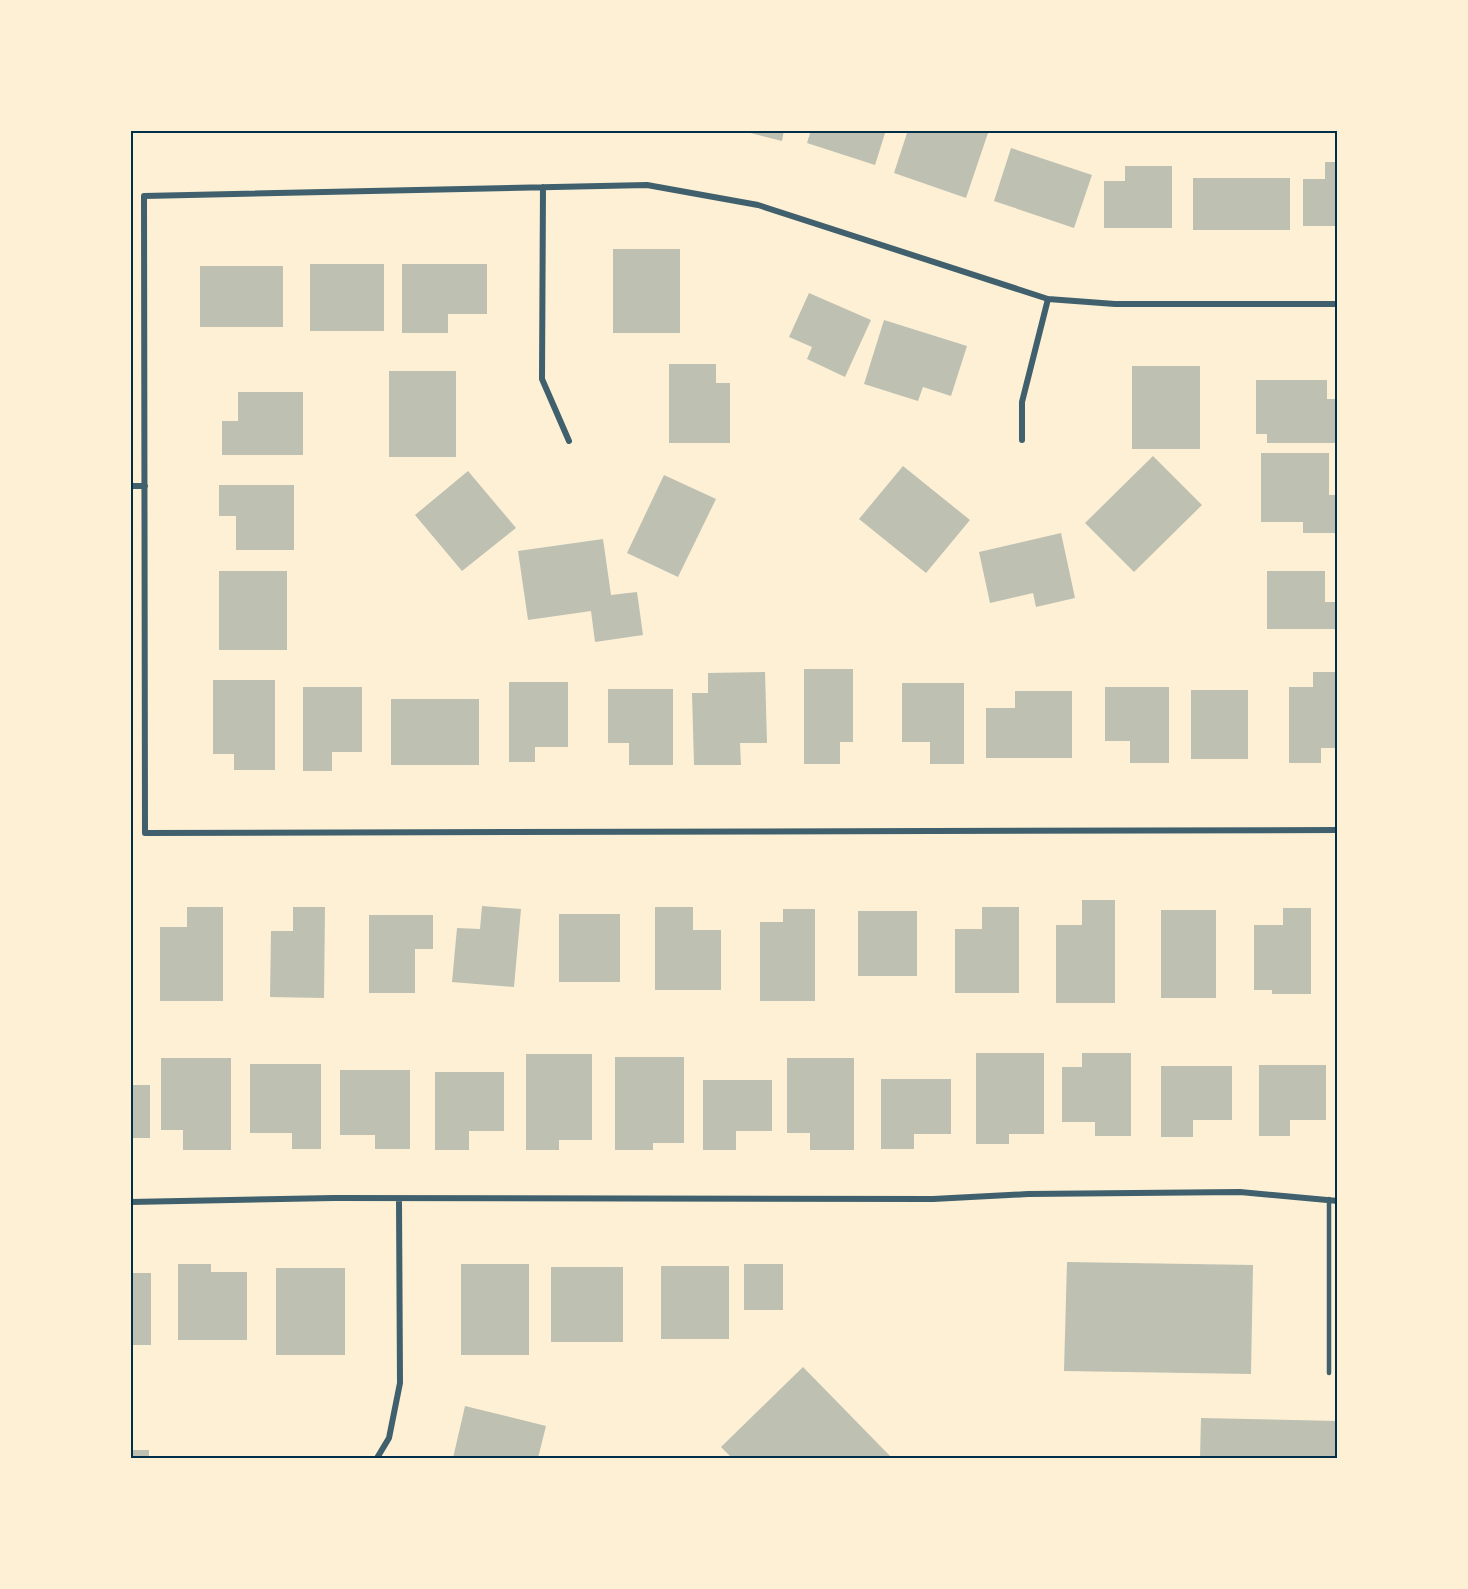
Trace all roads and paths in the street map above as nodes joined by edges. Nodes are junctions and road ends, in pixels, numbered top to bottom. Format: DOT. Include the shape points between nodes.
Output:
graph roads {
  1 [pos="543,187"];
  2 [pos="1048,299"];
  3 [pos="1338,304"];
  4 [pos="1022,440"];
  5 [pos="569,441"];
  6 [pos="130,486"];
  7 [pos="145,486"];
  8 [pos="1338,830"];
  9 [pos="1329,1199"];
  10 [pos="399,1200"];
  11 [pos="1338,1201"];
  12 [pos="130,1202"];
  13 [pos="1329,1373"];
  14 [pos="377,1458"];
  1 -- 2 [label="street" via="647,184 758,204"];
  1 -- 5 [label="street" via="542,379"];
  1 -- 7 [label="street" via="144,196"];
  2 -- 3 [label="street" via="1116,304"];
  2 -- 4 [label="street" via="1022,402"];
  6 -- 7 [label="street"];
  7 -- 8 [label="street" via="145,833"];
  9 -- 10 [label="street" via="1240,1192 933,1199"];
  9 -- 11 [label="street"];
  9 -- 13 [label="lane"];
  10 -- 12 [label="street"];
  10 -- 14 [label="street" via="400,1383 389,1438"];
}
